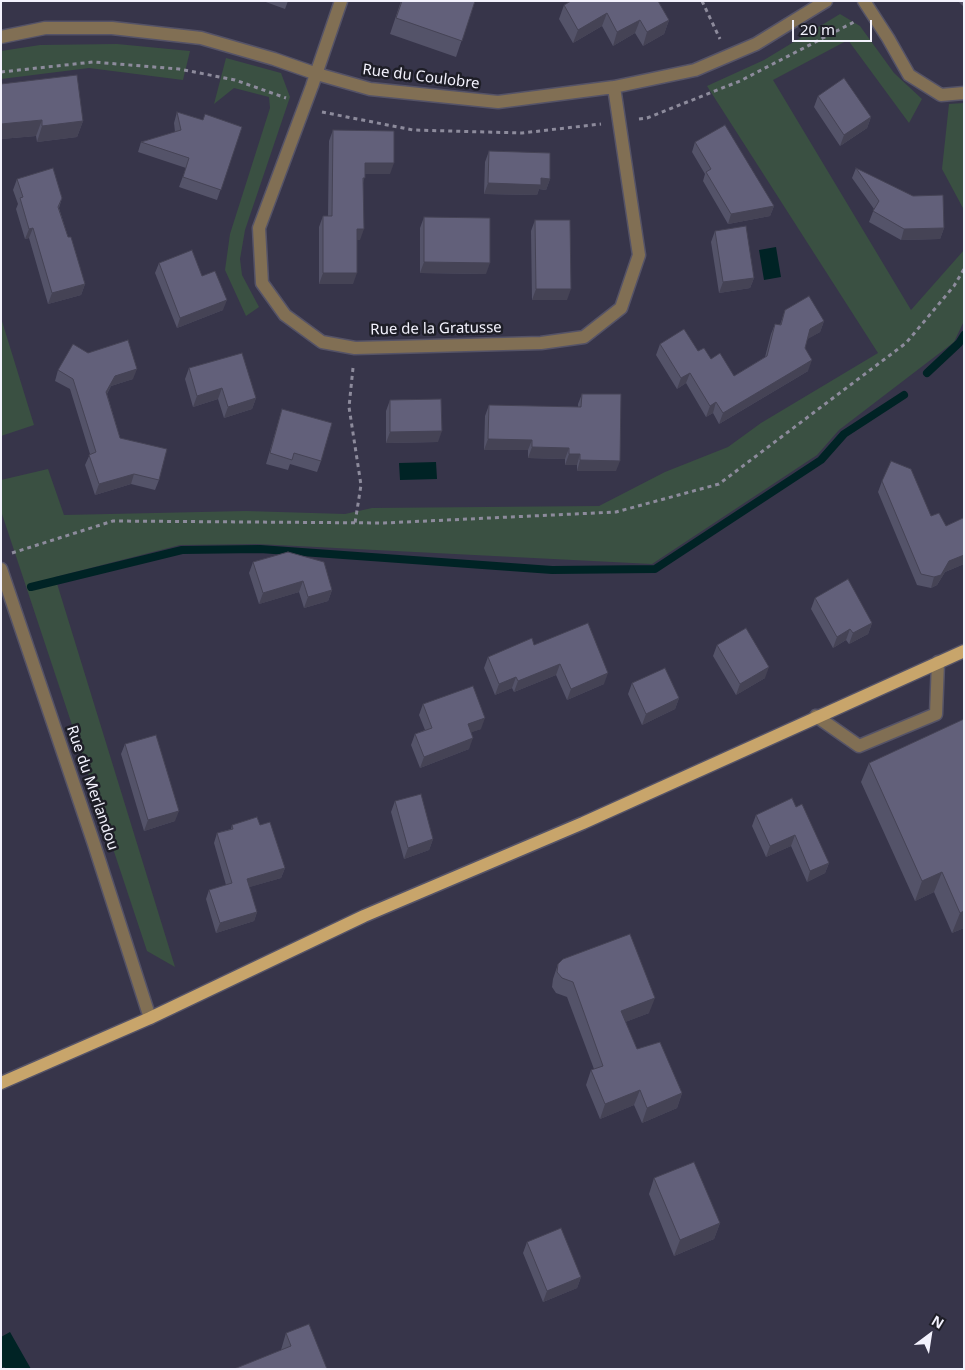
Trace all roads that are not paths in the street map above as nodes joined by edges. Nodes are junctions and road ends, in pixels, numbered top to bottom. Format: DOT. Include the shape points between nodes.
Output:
graph roads {
  1 [pos="341,1"];
  2 [pos="826,1"];
  3 [pos="864,1"];
  4 [pos="1,38"];
  5 [pos="317,74"];
  6 [pos="614,87"];
  7 [pos="964,93"];
  8 [pos="1,569"];
  9 [pos="964,650"];
  10 [pos="938,662"];
  11 [pos="816,716"];
  12 [pos="150,1018"];
  13 [pos="1,1083"];
  1 -- 5 [label="street, Rue de la Gratusse"];
  2 -- 6 [label="street, Rue du Coulobre" via="756,44 695,70"];
  3 -- 7 [label="street" via="909,75 941,94"];
  4 -- 5 [label="street, Rue du Coulobre" via="45,28 112,28 201,38"];
  5 -- 6 [label="street, Rue du Coulobre" via="370,89 498,102"];
  5 -- 6 [label="street, Rue de la Gratusse" via="259,228 262,283 285,314 322,342 355,348 541,343 584,337 620,308 639,255"];
  8 -- 12 [label="street, Rue du Merlandou"];
  9 -- 10 [label="main road"];
  10 -- 11 [label="main road"];
  10 -- 11 [label="street" via="936,714 859,746"];
  11 -- 12 [label="main road" via="583,823 364,916"];
  12 -- 13 [label="main road"];
}
